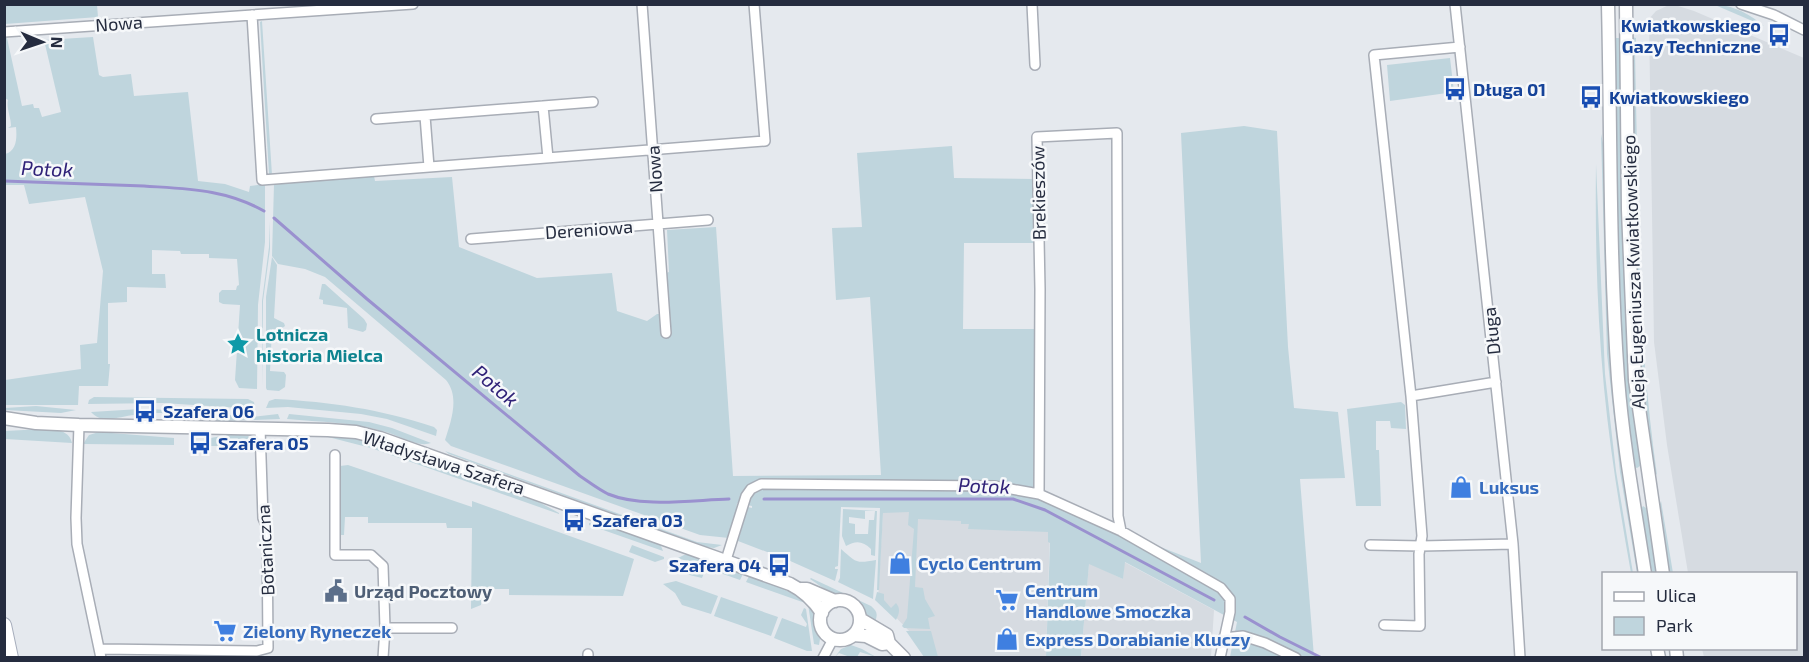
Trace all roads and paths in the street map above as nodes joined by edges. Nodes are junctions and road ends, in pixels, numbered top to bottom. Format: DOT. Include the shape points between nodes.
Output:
graph roads {
  1 [pos="413,4"];
  2 [pos="642,4"];
  3 [pos="754,4"];
  4 [pos="1032,4"];
  5 [pos="1455,4"];
  6 [pos="1608,4"];
  7 [pos="1628,4"];
  8 [pos="1741,4"];
  9 [pos="1761,4"];
  10 [pos="252,15"];
  11 [pos="1774,15"];
  12 [pos="1804,30"];
  13 [pos="4,32"];
  14 [pos="1460,47"];
  15 [pos="1035,65"];
  16 [pos="593,102"];
  17 [pos="543,106"];
  18 [pos="425,116"];
  19 [pos="376,119"];
  20 [pos="652,150"];
  21 [pos="548,158"];
  22 [pos="429,167"];
  23 [pos="708,220"];
  24 [pos="658,224"];
  25 [pos="471,239"];
  26 [pos="666,333"];
  27 [pos="1496,382"];
  28 [pos="1411,396"];
  29 [pos="4,418"];
  30 [pos="36,423"];
  31 [pos="79,425"];
  32 [pos="4,426"];
  33 [pos="260,428"];
  34 [pos="335,455"];
  35 [pos="1649,490"];
  36 [pos="1632,492"];
  37 [pos="1039,494"];
  38 [pos="1121,531"];
  39 [pos="1513,544"];
  40 [pos="1370,545"];
  41 [pos="1421,546"];
  42 [pos="726,560"];
  43 [pos="1645,572"];
  44 [pos="1663,572"];
  45 [pos="800,589"];
  46 [pos="835,601"];
  47 [pos="822,613"];
  48 [pos="860,619"];
  49 [pos="4,625"];
  50 [pos="1384,626"];
  51 [pos="385,628"];
  52 [pos="452,628"];
  53 [pos="1224,634"];
  54 [pos="853,635"];
  55 [pos="833,639"];
  56 [pos="889,643"];
  57 [pos="101,653"];
  58 [pos="11,657"];
  59 [pos="383,657"];
  60 [pos="824,657"];
  61 [pos="904,657"];
  62 [pos="1220,657"];
  63 [pos="1296,657"];
  64 [pos="1520,657"];
  1 -- 10 [label="street, Nowa"];
  2 -- 20 [label="street, Nowa"];
  3 -- 20 [label="street" via="765,141"];
  4 -- 15 [label="street"];
  5 -- 14 [label="street, Długa"];
  6 -- 36 [label="street, Aleja Eugeniusza Kwiatkowskiego" via="1614,304 1618,382"];
  7 -- 35 [label="street, Aleja Eugeniusza Kwiatkowskiego" via="1628,210 1635,380"];
  8 -- 11 [label="street"];
  9 -- 11 [label="street"];
  10 -- 13 [label="street, Nowa"];
  10 -- 22 [label="street" via="262,180"];
  11 -- 12 [label="street"];
  14 -- 27 [label="street, Długa"];
  14 -- 28 [label="street" via="1374,55"];
  16 -- 17 [label="street"];
  17 -- 18 [label="street"];
  17 -- 21 [label="street"];
  18 -- 19 [label="street"];
  18 -- 22 [label="street"];
  20 -- 21 [label="street"];
  20 -- 24 [label="street, Nowa"];
  21 -- 22 [label="street"];
  23 -- 24 [label="street, Dereniowa"];
  24 -- 25 [label="street, Dereniowa"];
  24 -- 26 [label="street, Nowa"];
  27 -- 28 [label="street"];
  27 -- 39 [label="street, Długa"];
  28 -- 41 [label="street"];
  29 -- 30 [label="street, Władysława Szafera"];
  30 -- 31 [label="street, Władysława Szafera"];
  30 -- 32 [label="street, Władysława Szafera"];
  31 -- 33 [label="street, Władysława Szafera"];
  31 -- 57 [label="street" via="77,544"];
  33 -- 42 [label="street, Władysława Szafera" via="338,430 380,438"];
  33 -- 57 [label="street, Botaniczna" via="262,518 267,527 268,648"];
  34 -- 51 [label="street" via="335,555 371,555 383,566"];
  35 -- 36 [label="street"];
  35 -- 44 [label="street, Aleja Eugeniusza Kwiatkowskiego"];
  36 -- 43 [label="street, Aleja Eugeniusza Kwiatkowskiego"];
  37 -- 38 [label="street"];
  37 -- 38 [label="street, Brekieszów" via="1037,137 1117,133"];
  37 -- 42 [label="street" via="994,486 761,484 746,496"];
  38 -- 53 [label="street" via="1221,588 1230,599"];
  39 -- 41 [label="street"];
  39 -- 64 [label="street, Długa"];
  40 -- 41 [label="street"];
  41 -- 50 [label="street" via="1420,626"];
  42 -- 45 [label="street, Władysława Szafera"];
  45 -- 46 [label="street, Władysława Szafera"];
  45 -- 47 [label="street, Władysława Szafera"];
  46 -- 47 [label="street"];
  46 -- 48 [label="street" via="852,604"];
  47 -- 55 [label="street" via="821,625"];
  48 -- 54 [label="street"];
  48 -- 56 [label="street" via="887,635"];
  49 -- 58 [label="main road"];
  51 -- 52 [label="street"];
  51 -- 59 [label="street"];
  53 -- 62 [label="street"];
  53 -- 63 [label="street" via="1265,643"];
  54 -- 55 [label="street" via="844,640"];
  54 -- 56 [label="street"];
  55 -- 60 [label="street"];
  56 -- 61 [label="street"];
}
